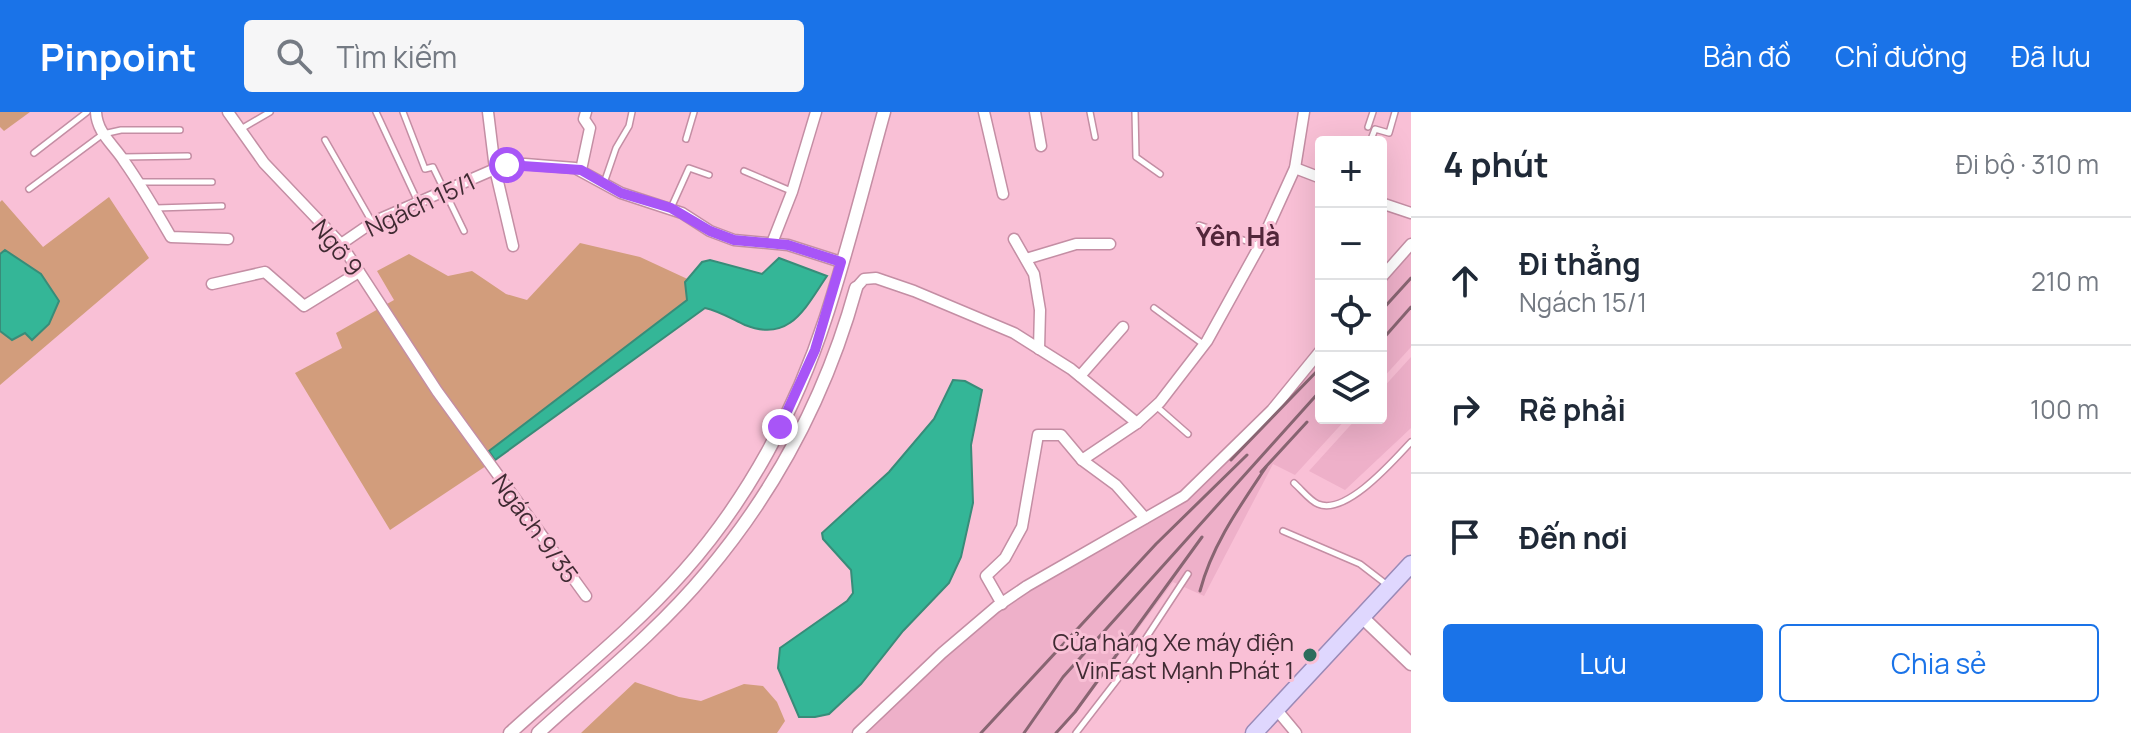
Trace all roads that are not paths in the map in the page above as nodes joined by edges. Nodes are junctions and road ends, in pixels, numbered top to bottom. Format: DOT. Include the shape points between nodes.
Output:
graph roads {
  1 [pos="87,112"];
  2 [pos="96,112"];
  3 [pos="228,112"];
  4 [pos="270,112"];
  5 [pos="376,112"];
  6 [pos="403,112"];
  7 [pos="488,112"];
  8 [pos="586,112"];
  9 [pos="632,112"];
  10 [pos="694,112"];
  11 [pos="816,112"];
  12 [pos="884,112"];
  13 [pos="984,112"];
  14 [pos="1035,112"];
  15 [pos="1090,112"];
  16 [pos="1135,112"];
  17 [pos="1304,112"];
  18 [pos="1373,112"];
  19 [pos="1395,112"];
  20 [pos="1368,127"];
  21 [pos="241,129"];
  22 [pos="180,130"];
  23 [pos="103,134"];
  24 [pos="1372,136"];
  25 [pos="1095,137"];
  26 [pos="686,139"];
  27 [pos="325,140"];
  28 [pos="1041,146"];
  29 [pos="34,153"];
  30 [pos="188,156"];
  31 [pos="122,157"];
  32 [pos="1295,168"];
  33 [pos="495,169"];
  34 [pos="581,170"];
  35 [pos="744,171"];
  36 [pos="1160,174"];
  37 [pos="709,175"];
  38 [pos="1315,176"];
  39 [pos="138,182"];
  40 [pos="212,182"];
  41 [pos="604,184"];
  42 [pos="29,189"];
  43 [pos="446,191"];
  44 [pos="792,192"];
  45 [pos="1003,194"];
  46 [pos="418,203"];
  47 [pos="1387,205"];
  48 [pos="222,206"];
  49 [pos="155,208"];
  50 [pos="671,208"];
  51 [pos="1411,213"];
  52 [pos="373,222"];
  53 [pos="1199,225"];
  54 [pos="464,231"];
  55 [pos="228,239"];
  56 [pos="1014,239"];
  57 [pos="772,243"];
  58 [pos="341,244"];
  59 [pos="1110,244"];
  60 [pos="1411,244"];
  61 [pos="1260,245"];
  62 [pos="513,246"];
  63 [pos="1026,259"];
  64 [pos="841,262"];
  65 [pos="1387,271"];
  66 [pos="359,272"];
  67 [pos="212,284"];
  68 [pos="856,288"];
  69 [pos="1154,308"];
  70 [pos="1123,327"];
  71 [pos="1204,344"];
  72 [pos="1039,349"];
  73 [pos="1319,352"];
  74 [pos="1080,376"];
  75 [pos="1156,406"];
  76 [pos="1137,423"];
  77 [pos="780,427"];
  78 [pos="1188,434"];
  79 [pos="798,437"];
  80 [pos="1411,442"];
  81 [pos="487,459"];
  82 [pos="1082,460"];
  83 [pos="1294,483"];
  84 [pos="1145,518"];
  85 [pos="1283,531"];
  86 [pos="1411,564"];
  87 [pos="1188,574"];
  88 [pos="1390,587"];
  89 [pos="586,596"];
  90 [pos="1002,604"];
  91 [pos="1362,617"];
  92 [pos="1411,664"];
  93 [pos="1276,709"];
  94 [pos="510,733"];
  95 [pos="538,733"];
  96 [pos="858,733"];
  97 [pos="1076,733"];
  98 [pos="1254,733"];
  99 [pos="1296,733"];
  1 -- 29 [label="lane"];
  2 -- 23 [label="street"];
  3 -- 21 [label="street, Ngõ 9"];
  4 -- 21 [label="lane"];
  5 -- 46 [label="lane"];
  6 -- 43 [label="lane" via="425,169 433,167"];
  7 -- 33 [label="street"];
  8 -- 34 [label="street" via="590,128"];
  9 -- 41 [label="lane"];
  10 -- 26 [label="lane"];
  11 -- 44 [label="street"];
  12 -- 64 [label="street"];
  13 -- 45 [label="street"];
  14 -- 28 [label="street"];
  15 -- 25 [label="lane"];
  16 -- 36 [label="lane" via="1136,157"];
  17 -- 32 [label="street"];
  18 -- 20 [label="lane"];
  19 -- 24 [label="lane" via="1389,133 1375,129"];
  21 -- 58 [label="street, Ngõ 9" via="264,163"];
  22 -- 23 [label="lane"];
  23 -- 31 [label="street"];
  23 -- 42 [label="lane"];
  27 -- 52 [label="lane"];
  30 -- 31 [label="lane"];
  31 -- 39 [label="street"];
  32 -- 38 [label="street"];
  32 -- 61 [label="street"];
  33 -- 34 [label="street, Ngách 15/1" via="525,164"];
  33 -- 43 [label="street, Ngách 15/1"];
  33 -- 62 [label="street"];
  34 -- 41 [label="street, Ngách 15/1"];
  35 -- 44 [label="lane"];
  37 -- 50 [label="lane" via="689,168"];
  39 -- 40 [label="lane"];
  39 -- 49 [label="street"];
  41 -- 50 [label="street, Ngách 15/1"];
  43 -- 46 [label="street, Ngách 15/1"];
  43 -- 54 [label="lane"];
  44 -- 57 [label="street"];
  46 -- 52 [label="street, Ngách 15/1"];
  47 -- 51 [label="street"];
  48 -- 49 [label="lane"];
  49 -- 55 [label="street" via="171,237"];
  50 -- 57 [label="street, Ngách 15/1" via="734,240"];
  52 -- 58 [label="street, Ngách 15/1"];
  53 -- 61 [label="lane"];
  56 -- 63 [label="street"];
  57 -- 64 [label="street, Ngách 15/1"];
  58 -- 66 [label="street, Ngõ 9"];
  59 -- 63 [label="street" via="1076,244"];
  60 -- 65 [label="street"];
  61 -- 71 [label="street"];
  63 -- 72 [label="street" via="1040,310"];
  64 -- 77 [label="street" via="815,350"];
  66 -- 67 [label="street" via="304,306 265,272"];
  66 -- 81 [label="street, Ngõ 9"];
  68 -- 72 [label="street" via="864,279 876,278 1014,333"];
  68 -- 79 [label="street" via="835,354"];
  69 -- 71 [label="lane"];
  70 -- 74 [label="street"];
  71 -- 75 [label="street"];
  72 -- 74 [label="street"];
  73 -- 84 [label="street" via="1272,410 1184,496"];
  74 -- 76 [label="street"];
  75 -- 76 [label="street"];
  75 -- 78 [label="lane"];
  76 -- 82 [label="street"];
  77 -- 79 [label="street"];
  77 -- 94 [label="street" via="737,500 685,570"];
  79 -- 95 [label="street" via="705,574 651,632"];
  80 -- 83 [label="lane" via="1353,497 1333,505 1318,504"];
  81 -- 89 [label="street, Ngách 9/35"];
  82 -- 84 [label="street" via="1116,485"];
  82 -- 90 [label="street" via="1061,435 1038,435 1022,527 1005,558 986,576"];
  84 -- 90 [label="street"];
  85 -- 88 [label="lane" via="1360,564"];
  86 -- 88 [label="main road"];
  87 -- 97 [label="lane"];
  88 -- 91 [label="main road"];
  90 -- 96 [label="street"];
  91 -- 92 [label="street"];
  91 -- 93 [label="main road"];
  93 -- 98 [label="main road"];
  93 -- 99 [label="street"];
}
